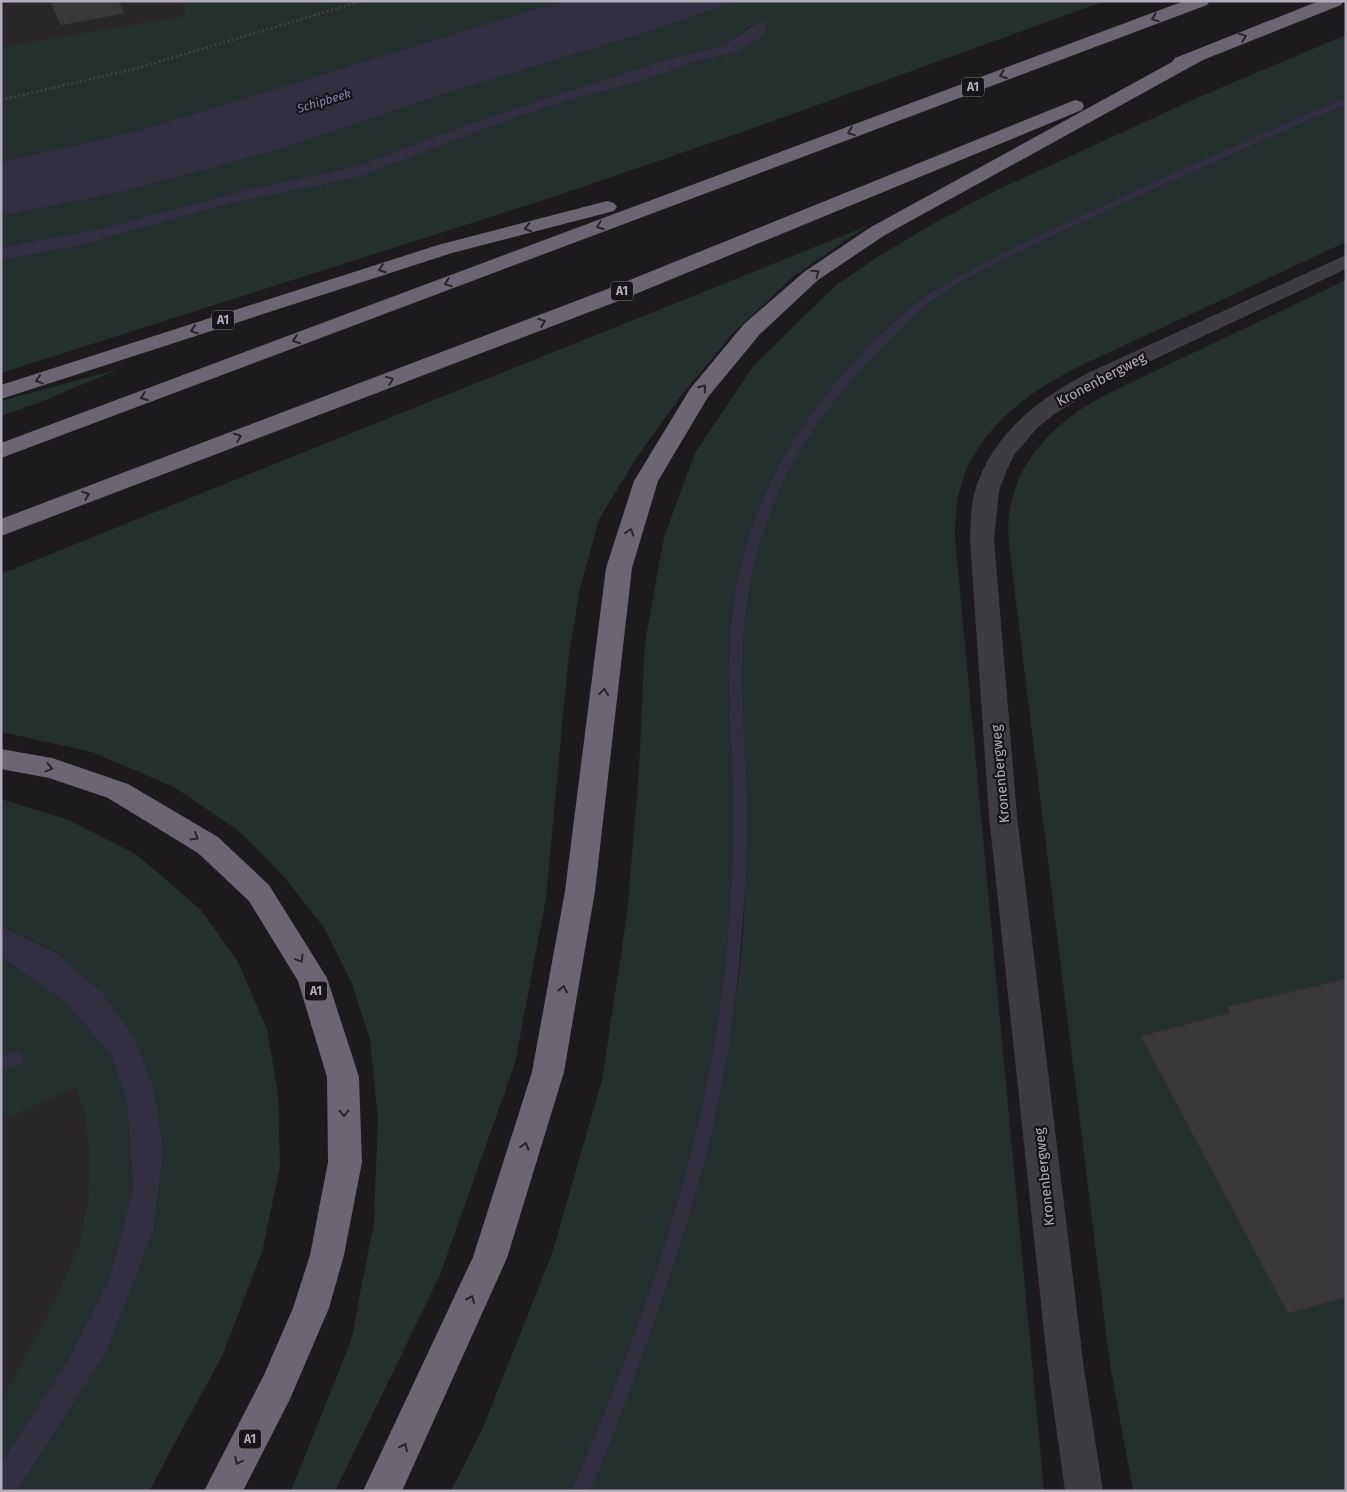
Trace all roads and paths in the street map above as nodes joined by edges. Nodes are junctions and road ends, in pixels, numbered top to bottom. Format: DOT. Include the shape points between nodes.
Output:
graph roads {
  1 [pos="362,1"];
  2 [pos="1201,1"];
  3 [pos="1335,1"];
  4 [pos="1198,55"];
  5 [pos="1,100"];
  6 [pos="744,172"];
  7 [pos="1346,261"];
  8 [pos="1,392"];
  9 [pos="1,451"];
  10 [pos="1,528"];
  11 [pos="1,759"];
  12 [pos="223,1491"];
  13 [pos="382,1491"];
  14 [pos="1084,1491"];
  1 -- 5 [label="path" via="129,70"];
  2 -- 6 [label="highway, A1, one-way"];
  4 -- 3 [label="highway, A1, one-way"];
  10 -- 4 [label="highway, A1, one-way" via="613,295"];
  13 -- 4 [label="highway, A1, one-way" via="490,1258 548,1072 580,891 619,568 646,481 698,394 752,329 811,276 878,231"];
  6 -- 8 [label="highway, A1, one-way" via="445,249"];
  6 -- 9 [label="highway, A1, one-way"];
  7 -- 14 [label="street, Kronenbergweg" via="1063,396 1025,427 1009,446 987,490 982,540 1003,816 1066,1369"];
  11 -- 12 [label="highway, A1, one-way" via="52,768 118,791 208,845 259,893 312,978 340,1068 345,1162 327,1255 310,1308 277,1387"];
}
